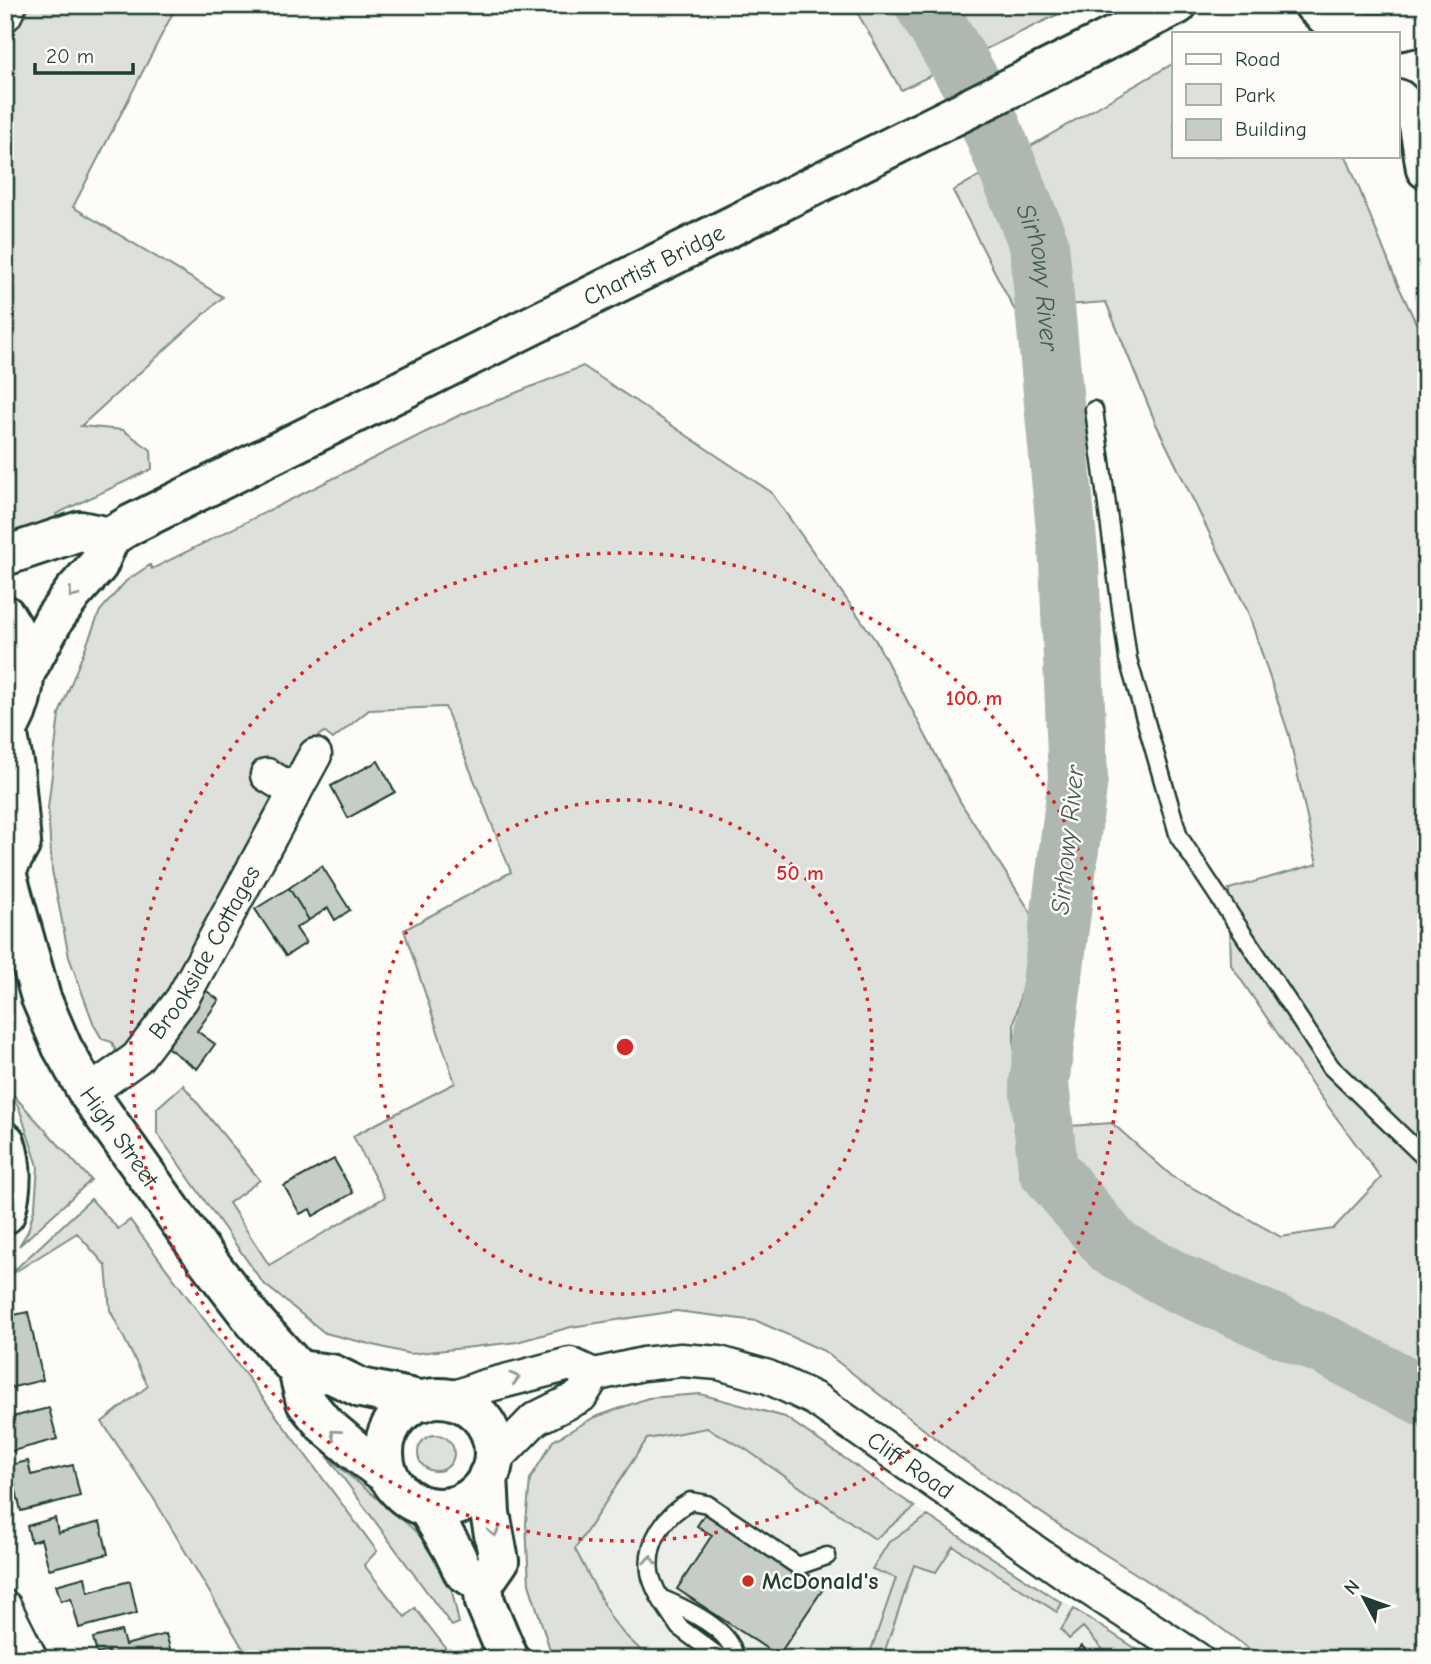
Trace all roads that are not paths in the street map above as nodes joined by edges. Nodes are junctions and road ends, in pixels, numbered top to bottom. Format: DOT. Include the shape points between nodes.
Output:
graph roads {
  1 [pos="10,5"];
  2 [pos="1177,5"];
  3 [pos="1314,5"];
  4 [pos="5,15"];
  5 [pos="1426,24"];
  6 [pos="1353,31"];
  7 [pos="1398,32"];
  8 [pos="1414,108"];
  9 [pos="1426,169"];
  10 [pos="1094,410"];
  11 [pos="120,531"];
  12 [pos="5,556"];
  13 [pos="5,615"];
  14 [pos="24,676"];
  15 [pos="6,731"];
  16 [pos="315,755"];
  17 [pos="267,775"];
  18 [pos="295,792"];
  19 [pos="6,870"];
  20 [pos="88,1093"];
  21 [pos="5,1142"];
  22 [pos="1426,1159"];
  23 [pos="5,1214"];
  24 [pos="298,1370"];
  25 [pos="594,1374"];
  26 [pos="437,1400"];
  27 [pos="490,1469"];
  28 [pos="388,1476"];
  29 [pos="427,1507"];
  30 [pos="827,1556"];
  31 [pos="484,1584"];
  32 [pos="660,1598"];
  33 [pos="5,1607"];
  34 [pos="502,1656"];
  35 [pos="31,1659"];
  36 [pos="722,1659"];
  37 [pos="734,1659"];
  38 [pos="1196,1659"];
  1 -- 4 [label="street"];
  2 -- 11 [label="main road, Chartist Bridge"];
  3 -- 6 [label="main road"];
  5 -- 7 [label="main road"];
  8 -- 9 [label="main road"];
  10 -- 22 [label="lane" via="1128,659 1179,837 1331,1067"];
  11 -- 12 [label="main road" via="80,531"];
  11 -- 14 [label="main road, one-way" via="54,620"];
  13 -- 14 [label="main road" via="20,642"];
  14 -- 15 [label="main road" via="16,718"];
  15 -- 19 [label="main road, High Street" via="21,843"];
  16 -- 18 [label="street, Brookside Cottages"];
  17 -- 18 [label="street"];
  18 -- 20 [label="street, Brookside Cottages" via="182,999 137,1058"];
  19 -- 20 [label="main road, High Street" via="41,998"];
  20 -- 24 [label="main road, High Street" via="202,1253"];
  21 -- 23 [label="main road" via="11,1193"];
  24 -- 26 [label="main road" via="331,1374 361,1388"];
  28 -- 24 [label="main road, High Street, one-way" via="324,1424 306,1402"];
  26 -- 25 [label="street, Cliff Road, one-way" via="569,1364"];
  25 -- 27 [label="street" via="581,1396 536,1419"];
  25 -- 38 [label="street, Cliff Road" via="681,1360 719,1363 815,1399"];
  26 -- 27 [label="main road" via="468,1406 482,1419 494,1449"];
  26 -- 28 [label="main road" via="402,1413 390,1428 384,1461"];
  27 -- 29 [label="main road" via="483,1487 460,1505"];
  27 -- 31 [label="main road, one-way" via="490,1513 499,1561"];
  28 -- 29 [label="main road" via="400,1492"];
  29 -- 31 [label="main road" via="463,1571"];
  32 -- 30 [label="lane, one-way" via="650,1575 649,1554 675,1509 691,1501 707,1504 798,1566"];
  31 -- 34 [label="main road"];
  32 -- 36 [label="lane" via="679,1627"];
  32 -- 37 [label="lane" via="726,1636"];
  33 -- 35 [label="street"];
}
